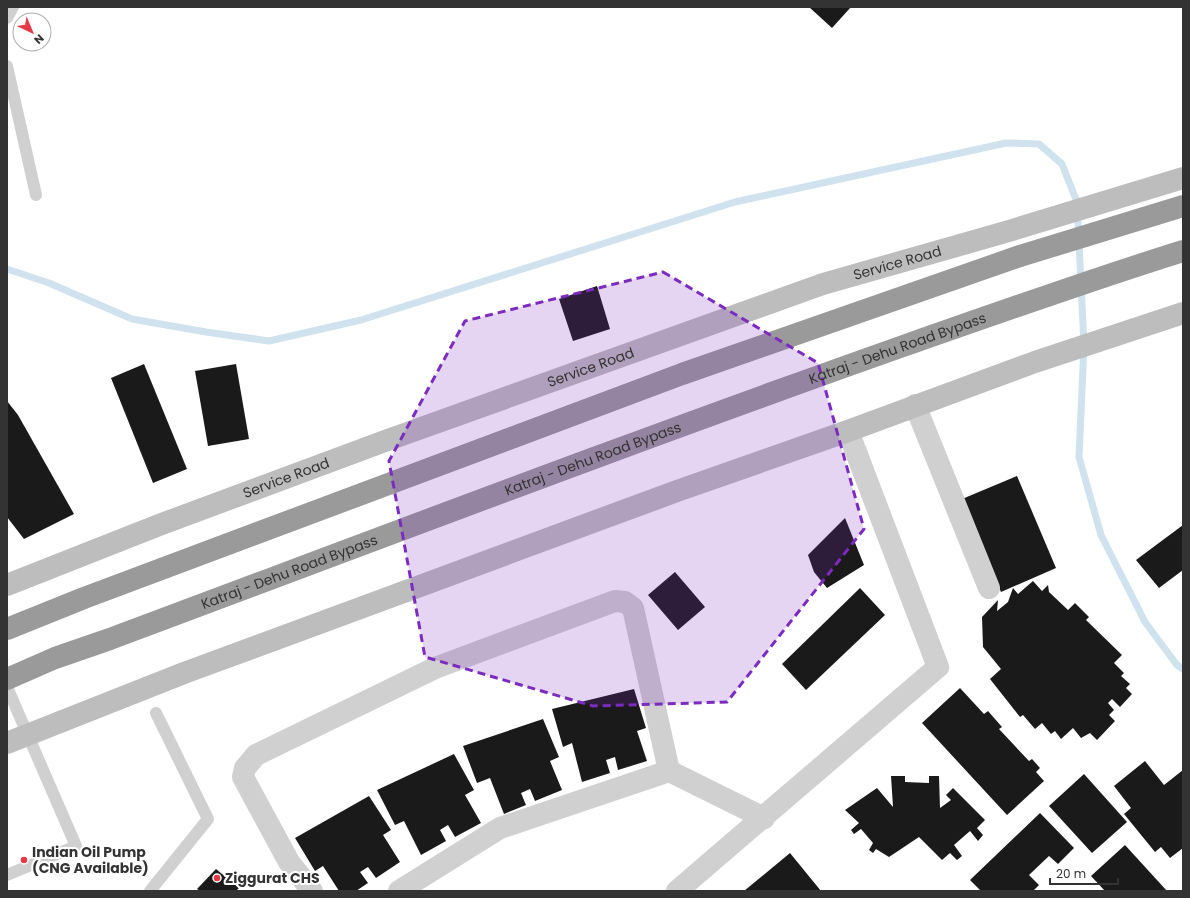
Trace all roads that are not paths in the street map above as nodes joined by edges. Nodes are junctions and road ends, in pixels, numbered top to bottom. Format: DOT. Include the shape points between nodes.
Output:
graph roads {
  1 [pos="13,7"];
  2 [pos="7,18"];
  3 [pos="7,66"];
  4 [pos="1183,178"];
  5 [pos="36,195"];
  6 [pos="1183,206"];
  7 [pos="1183,251"];
  8 [pos="1180,314"];
  9 [pos="915,406"];
  10 [pos="848,431"];
  11 [pos="7,585"];
  12 [pos="989,588"];
  13 [pos="7,630"];
  14 [pos="7,679"];
  15 [pos="7,687"];
  16 [pos="156,713"];
  17 [pos="27,735"];
  18 [pos="7,743"];
  19 [pos="669,771"];
  20 [pos="764,818"];
  21 [pos="7,875"];
  22 [pos="150,891"];
  23 [pos="312,891"];
  24 [pos="399,891"];
  25 [pos="677,891"];
  1 -- 2 [label="lane"];
  3 -- 5 [label="lane"];
  4 -- 11 [label="street, Service Road" via="823,284 173,519"];
  6 -- 13 [label="highway" via="1020,256 682,374 84,598"];
  7 -- 14 [label="highway, Katraj - Dehu Road Bypass" via="1026,303 700,419 55,658"];
  8 -- 9 [label="street" via="1035,362"];
  9 -- 10 [label="street"];
  9 -- 12 [label="street"];
  10 -- 17 [label="street" via="677,491 184,673"];
  10 -- 20 [label="street" via="938,667"];
  15 -- 17 [label="lane"];
  16 -- 22 [label="lane" via="208,819"];
  17 -- 18 [label="street"];
  17 -- 21 [label="lane" via="76,846"];
  19 -- 20 [label="street"];
  19 -- 23 [label="street" via="633,608 625,602 615,601 435,668 256,755 245,768 243,777 289,862"];
  19 -- 24 [label="street" via="500,828"];
  20 -- 25 [label="street"];
}
